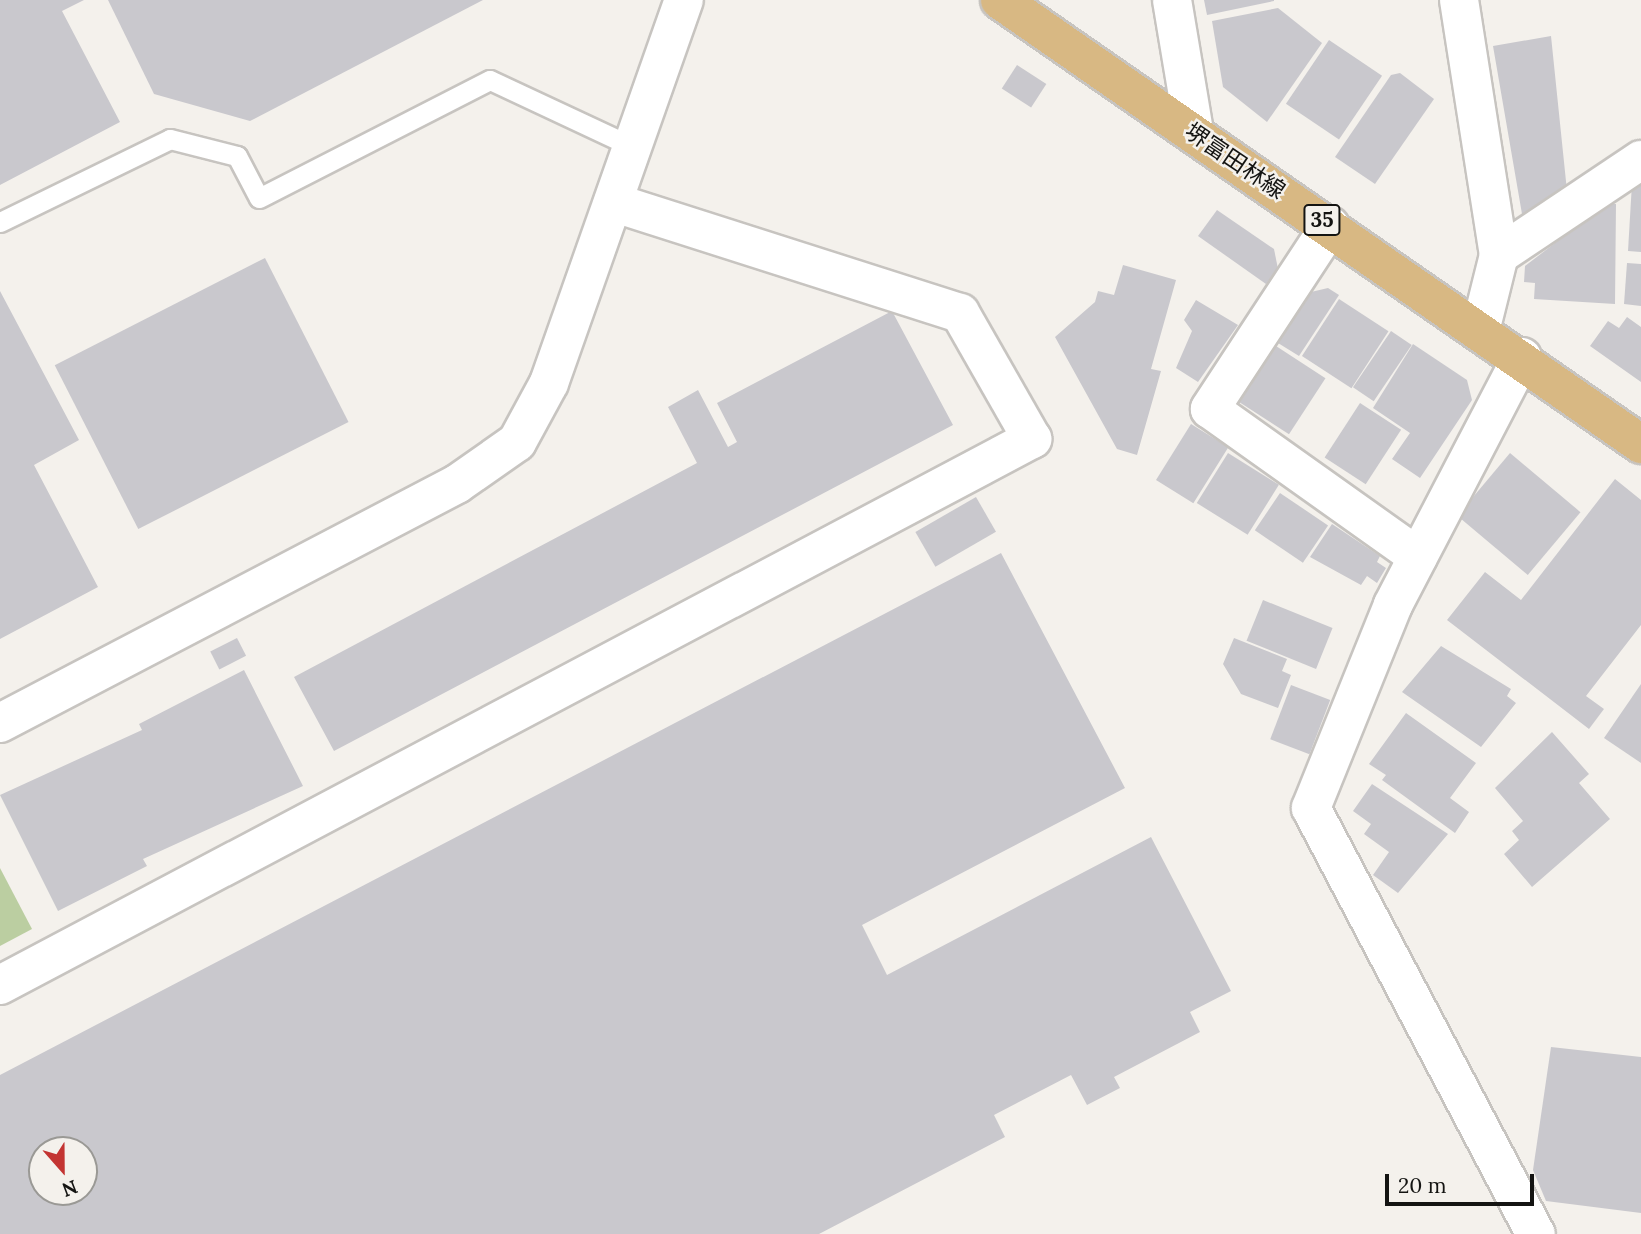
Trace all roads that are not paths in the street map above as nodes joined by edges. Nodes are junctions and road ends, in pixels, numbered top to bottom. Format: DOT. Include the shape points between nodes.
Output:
graph roads {
  1 [pos="684,0"];
  2 [pos="1000,0"];
  3 [pos="1172,0"];
  4 [pos="1459,0"];
  5 [pos="1194,132"];
  6 [pos="631,146"];
  7 [pos="1641,160"];
  8 [pos="613,202"];
  9 [pos="0,222"];
  10 [pos="1331,226"];
  11 [pos="1499,256"];
  12 [pos="1481,327"];
  13 [pos="1522,356"];
  14 [pos="1641,444"];
  15 [pos="1418,557"];
  16 [pos="0,723"];
  17 [pos="0,985"];
  18 [pos="1536,1234"];
  1 -- 6 [label="street"];
  2 -- 5 [label="main road, 堺富田林線 / 35"];
  3 -- 5 [label="street"];
  4 -- 11 [label="street"];
  5 -- 10 [label="main road, 堺富田林線 / 35"];
  6 -- 8 [label="street"];
  6 -- 9 [label="lane" via="489,80 259,198 237,156 170,139"];
  7 -- 11 [label="street"];
  8 -- 16 [label="street" via="549,383 517,442 457,484"];
  8 -- 17 [label="street" via="960,313 1032,439"];
  10 -- 12 [label="main road, 堺富田林線 / 35"];
  10 -- 15 [label="street" via="1210,409"];
  11 -- 12 [label="street"];
  12 -- 13 [label="main road, 堺富田林線 / 35"];
  13 -- 14 [label="main road, 堺富田林線 / 35"];
  13 -- 15 [label="street"];
  15 -- 18 [label="street" via="1311,808"];
}
